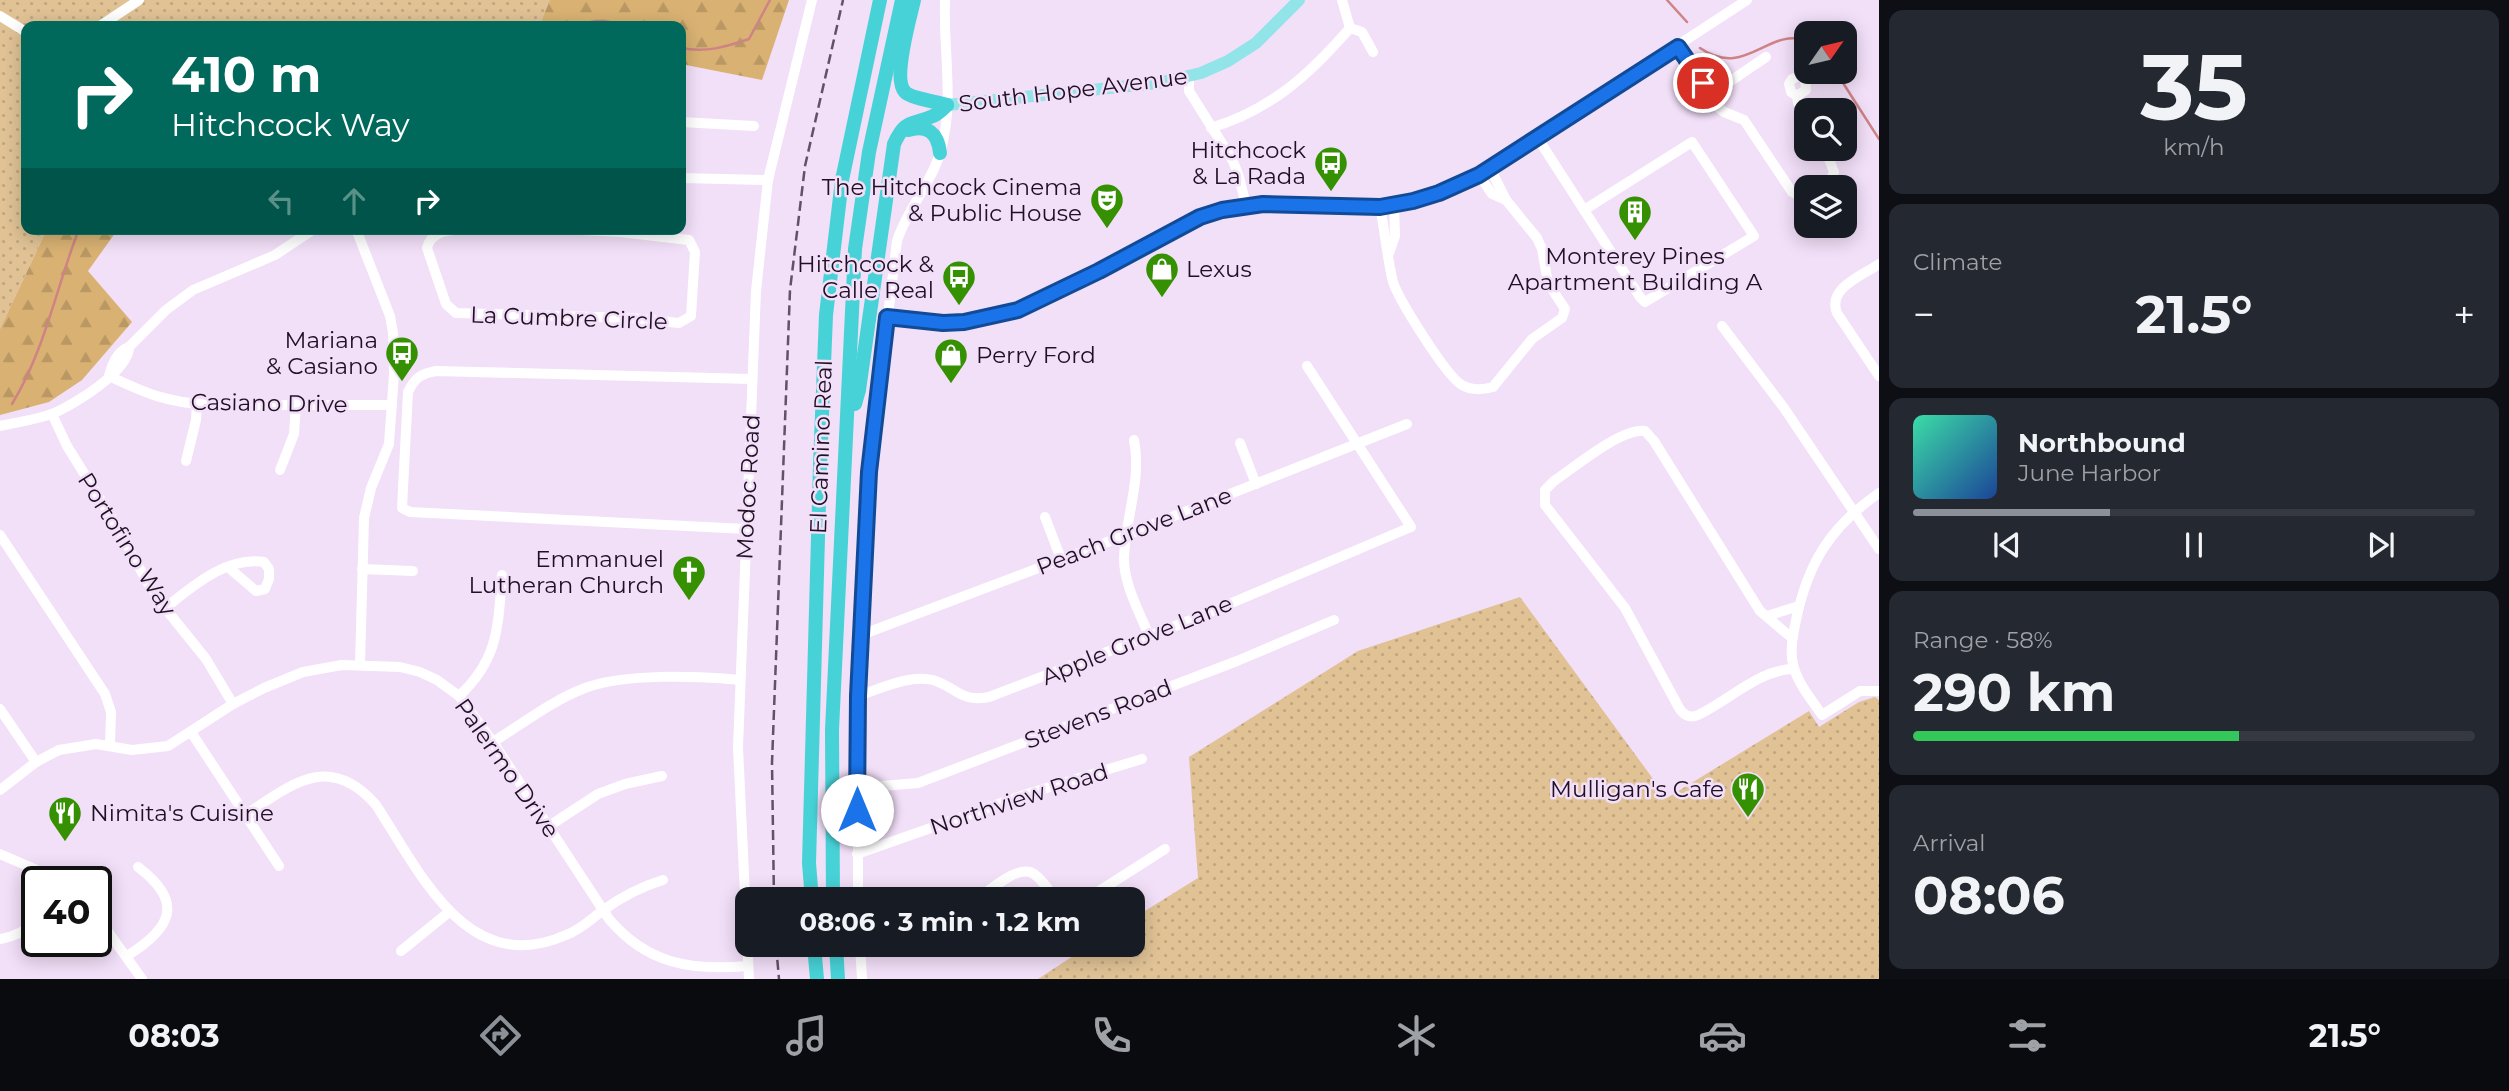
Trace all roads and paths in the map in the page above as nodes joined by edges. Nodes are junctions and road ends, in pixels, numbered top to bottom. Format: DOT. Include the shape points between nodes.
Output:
graph roads {
  1 [pos="139,0"];
  2 [pos="812,0"];
  3 [pos="880,0"];
  4 [pos="902,0"];
  5 [pos="914,0"];
  6 [pos="945,0"];
  7 [pos="1299,0"];
  8 [pos="1342,0"];
  9 [pos="1747,0"];
  10 [pos="0,16"];
  11 [pos="108,21"];
  12 [pos="1350,28"];
  13 [pos="21,29"];
  14 [pos="1678,47"];
  15 [pos="1373,52"];
  16 [pos="1766,57"];
  17 [pos="1189,77"];
  18 [pos="1710,95"];
  19 [pos="947,106"];
  20 [pos="686,122"];
  21 [pos="754,126"];
  22 [pos="1211,128"];
  23 [pos="900,132"];
  24 [pos="1537,137"];
  25 [pos="940,153"];
  26 [pos="1490,168"];
  27 [pos="1479,175"];
  28 [pos="686,178"];
  29 [pos="768,180"];
  30 [pos="1794,194"];
  31 [pos="1506,200"];
  32 [pos="1246,205"];
  33 [pos="1394,205"];
  34 [pos="1380,207"];
  35 [pos="1584,210"];
  36 [pos="305,235"];
  37 [pos="358,235"];
  38 [pos="435,235"];
  39 [pos="634,235"];
  40 [pos="1389,254"];
  41 [pos="1879,264"];
  42 [pos="887,317"];
  43 [pos="1722,326"];
  44 [pos="1307,366"];
  45 [pos="109,376"];
  46 [pos="1879,376"];
  47 [pos="752,379"];
  48 [pos="296,403"];
  49 [pos="197,404"];
  50 [pos="392,405"];
  51 [pos="52,414"];
  52 [pos="1407,424"];
  53 [pos="0,426"];
  54 [pos="847,429"];
  55 [pos="1134,440"];
  56 [pos="1240,443"];
  57 [pos="1357,444"];
  58 [pos="186,461"];
  59 [pos="280,470"];
  60 [pos="1256,484"];
  61 [pos="1879,494"];
  62 [pos="1854,510"];
  63 [pos="1045,517"];
  64 [pos="746,529"];
  65 [pos="1126,535"];
  66 [pos="0,536"];
  67 [pos="1879,550"];
  68 [pos="1060,559"];
  69 [pos="228,567"];
  70 [pos="362,569"];
  71 [pos="413,571"];
  72 [pos="502,575"];
  73 [pos="1799,606"];
  74 [pos="164,608"];
  75 [pos="1767,616"];
  76 [pos="1334,620"];
  77 [pos="861,635"];
  78 [pos="1149,636"];
  79 [pos="1792,638"];
  80 [pos="360,664"];
  81 [pos="1794,669"];
  82 [pos="740,680"];
  83 [pos="1879,691"];
  84 [pos="459,696"];
  85 [pos="858,696"];
  86 [pos="233,704"];
  87 [pos="0,709"];
  88 [pos="191,732"];
  89 [pos="493,742"];
  90 [pos="110,746"];
  91 [pos="1142,759"];
  92 [pos="36,762"];
  93 [pos="662,776"];
  94 [pos="857,788"];
  95 [pos="0,790"];
  96 [pos="245,815"];
  97 [pos="548,826"];
  98 [pos="1165,849"];
  99 [pos="0,854"];
  100 [pos="858,854"];
  101 [pos="28,866"];
  102 [pos="279,866"];
  103 [pos="138,867"];
  104 [pos="663,880"];
  105 [pos="811,887"];
  106 [pos="833,887"];
  107 [pos="858,887"];
  108 [pos="995,887"];
  109 [pos="1045,887"];
  110 [pos="1105,887"];
  111 [pos="604,909"];
  112 [pos="449,912"];
  113 [pos="21,932"];
  114 [pos="112,936"];
  115 [pos="0,939"];
  116 [pos="401,951"];
  117 [pos="127,956"];
  118 [pos="815,957"];
  119 [pos="837,957"];
  120 [pos="863,957"];
  121 [pos="748,966"];
  122 [pos="142,979"];
  123 [pos="749,979"];
  124 [pos="817,979"];
  125 [pos="838,979"];
  126 [pos="862,979"];
  1 -- 11 [label="street"];
  2 -- 29 [label="street, Modoc Road"];
  3 -- 105 [label="highway, El Camino Real" via="842,180 826,315"];
  4 -- 54 [label="highway, El Camino Real" via="869,152 855,249"];
  5 -- 19 [label="highway" via="902,55 901,85 910,96"];
  6 -- 19 [label="street"];
  7 -- 17 [label="main road, South Hope Avenue" via="1248,49"];
  8 -- 12 [label="street"];
  9 -- 14 [label="street"];
  10 -- 13 [label="street"];
  12 -- 15 [label="street" via="1363,32"];
  12 -- 22 [label="street" via="1288,89 1241,119"];
  14 -- 18 [label="street"];
  14 -- 24 [label="street"];
  16 -- 18 [label="street"];
  17 -- 19 [label="main road, South Hope Avenue"];
  17 -- 22 [label="street" via="1189,91"];
  18 -- 30 [label="street" via="1724,112 1744,120"];
  19 -- 23 [label="highway"];
  19 -- 25 [label="street"];
  20 -- 21 [label="street"];
  22 -- 32 [label="street" via="1233,161"];
  23 -- 25 [label="highway" via="922,127 930,130 939,141"];
  23 -- 54 [label="highway" via="894,144 859,390"];
  24 -- 26 [label="street"];
  24 -- 35 [label="street"];
  25 -- 42 [label="street" via="900,231"];
  26 -- 27 [label="street"];
  26 -- 31 [label="street"];
  27 -- 31 [label="street" via="1492,194"];
  27 -- 33 [label="street" via="1439,193"];
  28 -- 29 [label="street"];
  29 -- 47 [label="street, Modoc Road"];
  31 -- 40 [label="street" via="1537,238 1548,283 1565,309 1562,318 1532,339 1493,387 1475,389 1452,379 1397,292"];
  32 -- 34 [label="street"];
  32 -- 42 [label="street" via="1200,217 1009,313 943,323"];
  33 -- 34 [label="street"];
  33 -- 40 [label="street" via="1395,236"];
  34 -- 40 [label="street"];
  35 -- 35 [label="street" via="1692,142 1754,236 1645,302"];
  36 -- 45 [label="street" via="275,255 192,290 123,349"];
  37 -- 50 [label="street" via="390,316"];
  38 -- 39 [label="street, La Cumbre Circle" via="427,248 446,304 456,313 688,320 695,252 689,240"];
  41 -- 46 [label="street" via="1839,291 1835,304"];
  42 -- 77 [label="street" via="869,472"];
  43 -- 62 [label="street"];
  44 -- 57 [label="street"];
  45 -- 49 [label="street, Casiano Drive" via="151,396"];
  45 -- 51 [label="street"];
  47 -- 64 [label="street, Modoc Road"];
  47 -- 64 [label="street" via="421,374 408,392 402,508 514,519"];
  48 -- 49 [label="street, Casiano Drive"];
  48 -- 50 [label="street, Casiano Drive"];
  48 -- 59 [label="street" via="294,434"];
  49 -- 58 [label="street"];
  50 -- 70 [label="street" via="389,444 366,506"];
  51 -- 53 [label="street"];
  51 -- 74 [label="street, Portofino Way" via="66,446"];
  52 -- 57 [label="street, Peach Grove Lane"];
  54 -- 106 [label="highway, El Camino Real" via="832,730"];
  55 -- 65 [label="street" via="1138,470"];
  56 -- 60 [label="street"];
  57 -- 60 [label="street, Peach Grove Lane"];
  57 -- 78 [label="street, Apple Grove Lane" via="1411,527"];
  60 -- 65 [label="street, Peach Grove Lane"];
  61 -- 62 [label="street"];
  62 -- 67 [label="street"];
  62 -- 73 [label="street" via="1817,557"];
  63 -- 68 [label="street"];
  64 -- 82 [label="street, Modoc Road"];
  65 -- 68 [label="street, Peach Grove Lane"];
  65 -- 78 [label="street" via="1126,573"];
  66 -- 90 [label="street" via="105,694 111,712"];
  68 -- 77 [label="street, Peach Grove Lane"];
  69 -- 74 [label="street"];
  70 -- 71 [label="street"];
  70 -- 80 [label="street"];
  72 -- 84 [label="street" via="493,649"];
  73 -- 75 [label="street"];
  73 -- 79 [label="street"];
  74 -- 86 [label="street, Portofino Way" via="206,659"];
  75 -- 79 [label="street"];
  75 -- 81 [label="street" via="1645,431 1634,430 1619,438 1545,490 1547,509 1625,608 1685,715 1694,717 1758,680"];
  76 -- 94 [label="street, Stevens Road" via="918,783"];
  77 -- 85 [label="street"];
  78 -- 85 [label="street, Apple Grove Lane" via="981,699 964,697 924,679"];
  79 -- 81 [label="street"];
  80 -- 84 [label="street, Palermo Drive" via="420,673"];
  80 -- 86 [label="street, Palermo Drive" via="303,672"];
  81 -- 83 [label="street" via="1822,715 1860,691"];
  82 -- 89 [label="street" via="603,682 570,695"];
  82 -- 121 [label="street, Modoc Road" via="739,798"];
  84 -- 89 [label="street, Palermo Drive"];
  85 -- 94 [label="street"];
  86 -- 88 [label="street, Palermo Drive"];
  87 -- 92 [label="street"];
  88 -- 90 [label="street, Palermo Drive" via="158,749"];
  88 -- 96 [label="street"];
  89 -- 97 [label="street, Palermo Drive"];
  90 -- 92 [label="street, Palermo Drive" via="59,750"];
  91 -- 100 [label="street, Northview Road"];
  92 -- 95 [label="street, Palermo Drive"];
  93 -- 97 [label="street" via="605,791"];
  94 -- 100 [label="street"];
  96 -- 102 [label="street"];
  96 -- 112 [label="street" via="307,778 350,782 376,805"];
  97 -- 111 [label="street, Palermo Drive"];
  98 -- 110 [label="street"];
  99 -- 101 [label="street"];
  100 -- 107 [label="street"];
  103 -- 117 [label="street" via="154,879 166,898 167,917 161,930"];
  104 -- 111 [label="street" via="636,889"];
  108 -- 109 [label="street" via="1026,870"];
  111 -- 112 [label="street" via="565,936 520,945 480,935"];
  111 -- 121 [label="street, Palermo Drive" via="628,939 668,961 709,968"];
  112 -- 116 [label="street"];
  113 -- 115 [label="street"];
  114 -- 117 [label="street"];
  117 -- 122 [label="street"];
  118 -- 124 [label="highway"];
  119 -- 125 [label="highway"];
  120 -- 126 [label="street"];
  121 -- 123 [label="street, Modoc Road"];
}
